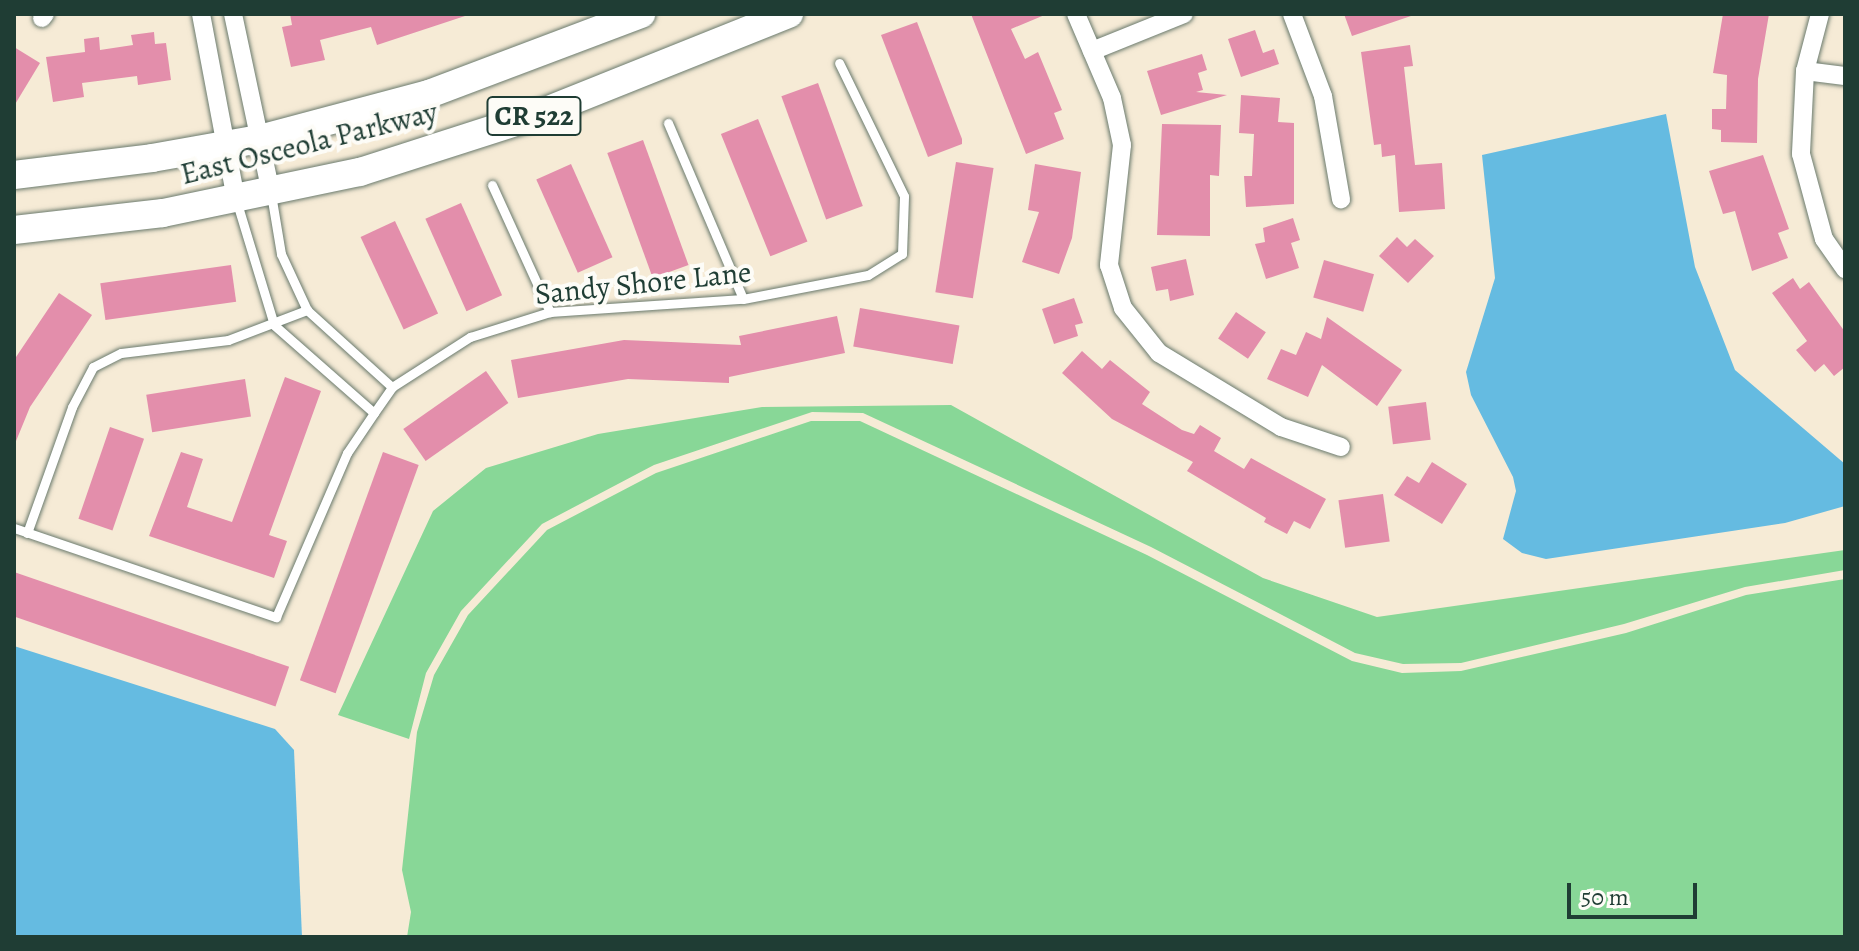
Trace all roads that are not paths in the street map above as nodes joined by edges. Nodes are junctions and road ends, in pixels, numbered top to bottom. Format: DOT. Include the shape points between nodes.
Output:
graph roads {
  1 [pos="201,14"];
  2 [pos="233,14"];
  3 [pos="641,14"];
  4 [pos="789,14"];
  5 [pos="1076,14"];
  6 [pos="1184,14"];
  7 [pos="1292,14"];
  8 [pos="1820,14"];
  9 [pos="1092,51"];
  10 [pos="839,63"];
  11 [pos="1805,71"];
  12 [pos="1845,76"];
  13 [pos="668,123"];
  14 [pos="260,139"];
  15 [pos="226,146"];
  16 [pos="14,175"];
  17 [pos="492,185"];
  18 [pos="271,193"];
  19 [pos="1341,199"];
  20 [pos="236,200"];
  21 [pos="14,230"];
  22 [pos="1845,269"];
  23 [pos="743,299"];
  24 [pos="307,310"];
  25 [pos="550,312"];
  26 [pos="274,325"];
  27 [pos="392,387"];
  28 [pos="374,413"];
  29 [pos="1341,447"];
  30 [pos="14,528"];
  31 [pos="27,533"];
  1 -- 15 [label="street"];
  2 -- 14 [label="street"];
  3 -- 14 [label="main road, East Osceola Parkway / CR 522" via="429,94"];
  4 -- 18 [label="main road, East Osceola Parkway / CR 522" via="531,117 360,172"];
  5 -- 9 [label="street"];
  6 -- 9 [label="street"];
  7 -- 19 [label="street" via="1323,96"];
  8 -- 11 [label="street"];
  9 -- 29 [label="street" via="1112,98 1122,145 1109,265 1123,308 1159,353 1281,427"];
  10 -- 23 [label="lane, Sandy Shore Lane" via="904,196 902,254 868,275"];
  11 -- 12 [label="street"];
  11 -- 22 [label="street" via="1801,154 1824,239"];
  13 -- 23 [label="lane"];
  14 -- 15 [label="main road, East Osceola Parkway / CR 522"];
  14 -- 18 [label="street"];
  15 -- 16 [label="main road, East Osceola Parkway / CR 522"];
  15 -- 20 [label="street"];
  17 -- 25 [label="lane"];
  18 -- 20 [label="main road, East Osceola Parkway / CR 522"];
  18 -- 24 [label="lane" via="281,254"];
  20 -- 21 [label="main road, East Osceola Parkway / CR 522"];
  20 -- 26 [label="lane"];
  23 -- 25 [label="lane, Sandy Shore Lane"];
  24 -- 26 [label="lane"];
  24 -- 27 [label="lane"];
  25 -- 27 [label="lane, Sandy Shore Lane" via="470,337"];
  26 -- 28 [label="lane"];
  26 -- 31 [label="lane" via="228,340 121,353 93,367 72,407"];
  27 -- 28 [label="lane, Sandy Shore Lane"];
  28 -- 31 [label="lane, Sandy Shore Lane" via="347,453 276,617"];
  30 -- 31 [label="lane, Sandy Shore Lane"];
}
